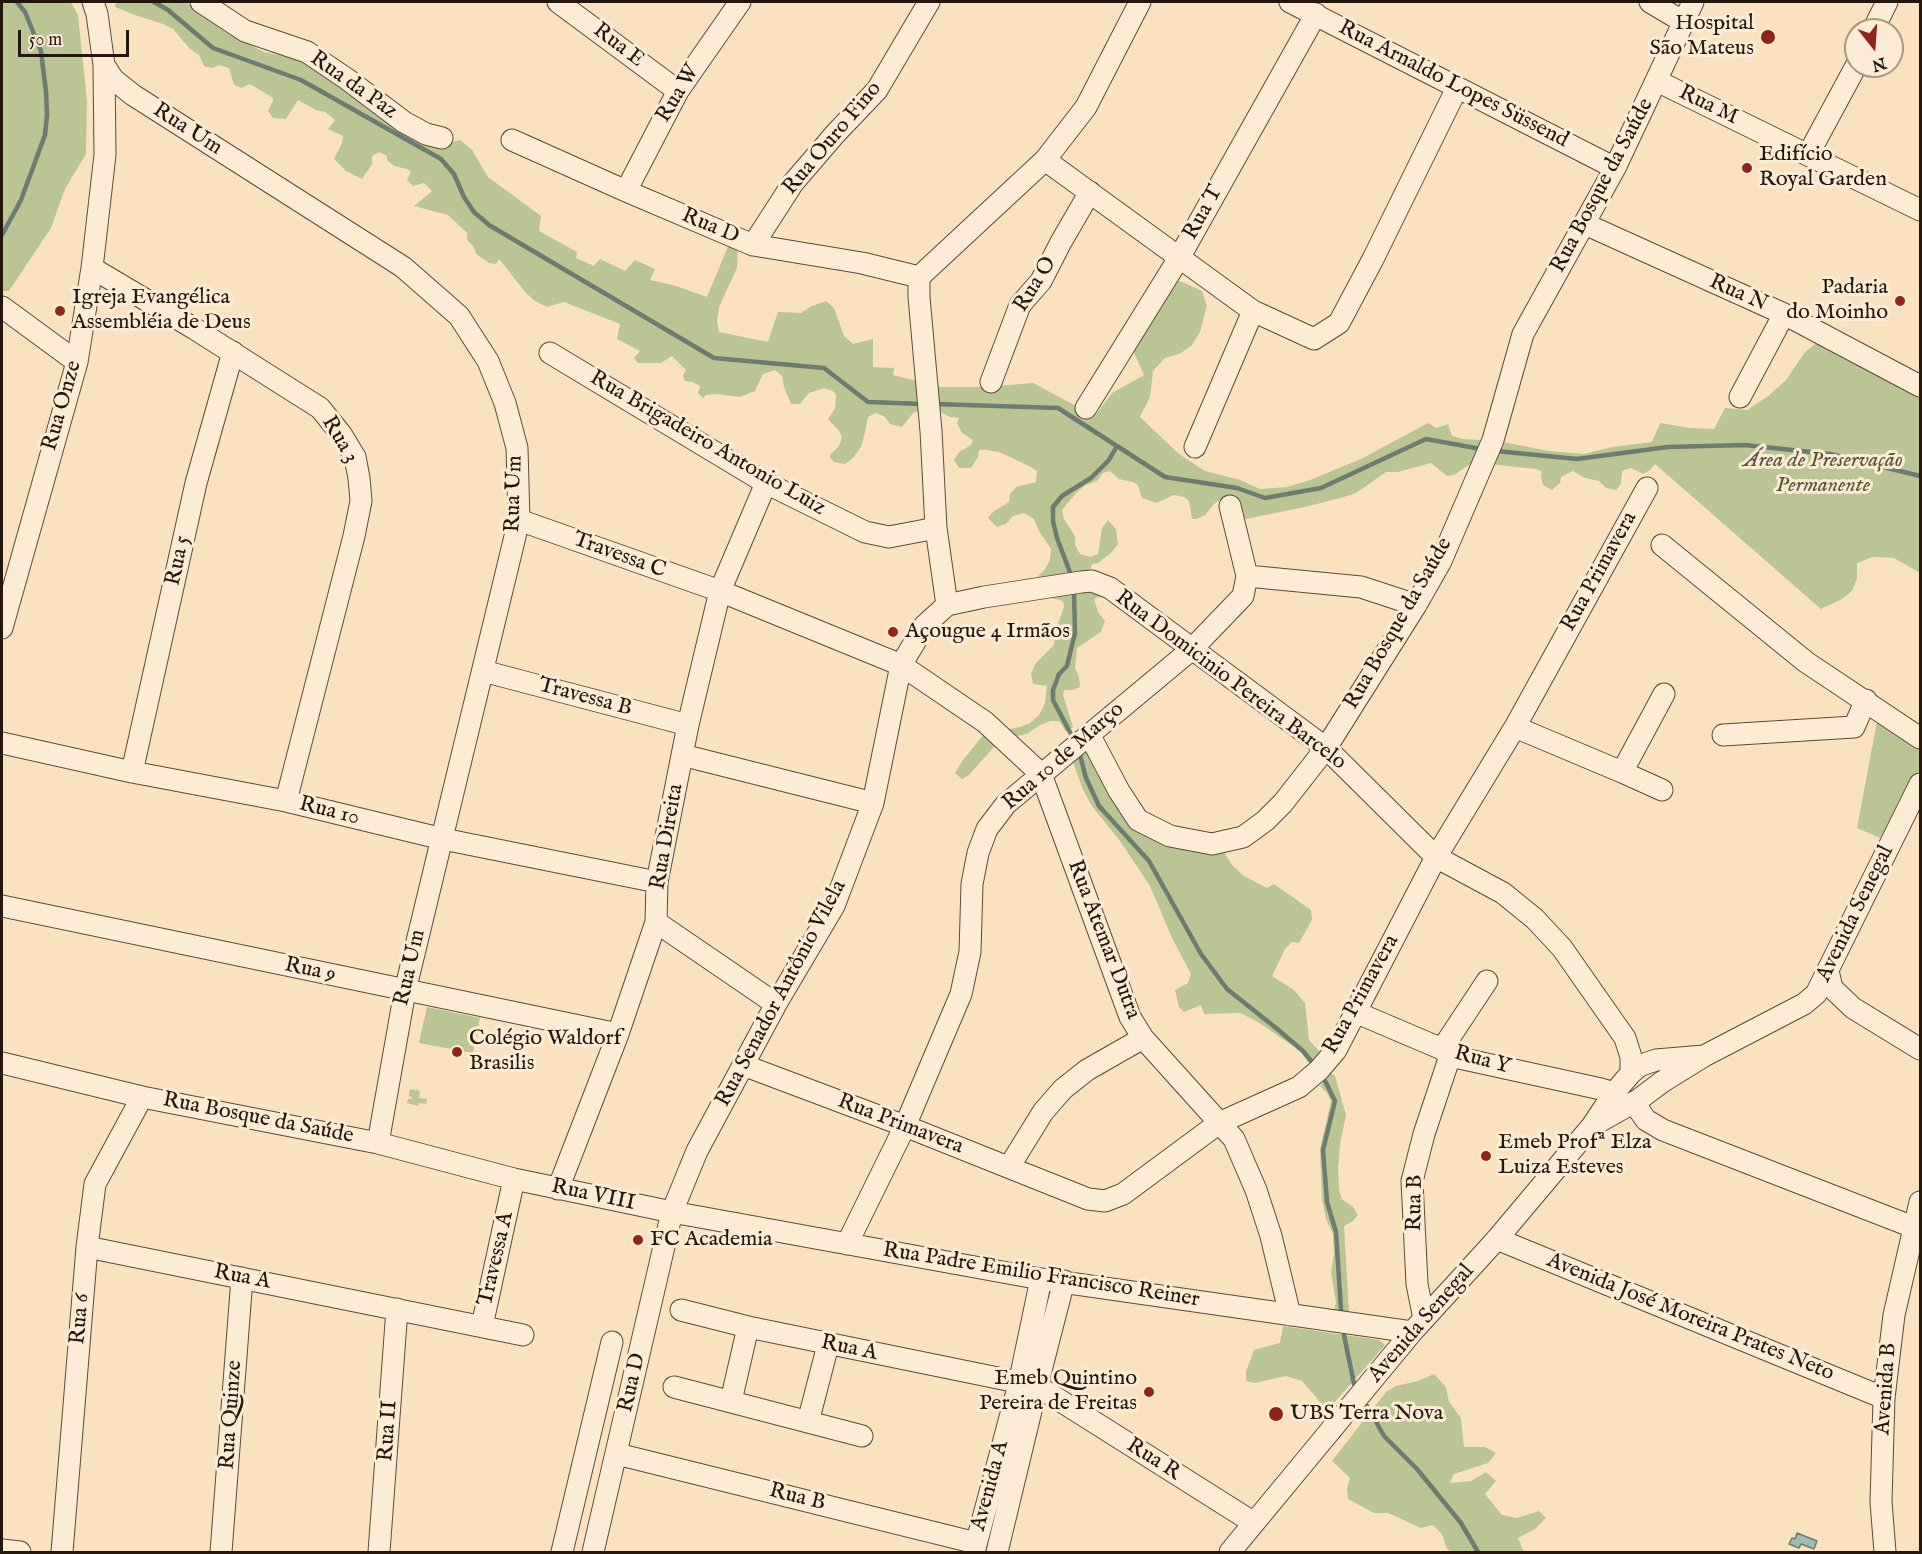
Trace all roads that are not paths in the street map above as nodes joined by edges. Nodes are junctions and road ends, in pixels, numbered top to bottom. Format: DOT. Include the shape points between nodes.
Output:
graph roads {
  1 [pos="83,2"];
  2 [pos="93,2"];
  3 [pos="201,2"];
  4 [pos="558,2"];
  5 [pos="740,2"];
  6 [pos="929,2"];
  7 [pos="1140,2"];
  8 [pos="1290,2"];
  9 [pos="1650,2"];
  10 [pos="1693,2"];
  11 [pos="1887,2"];
  12 [pos="1316,14"];
  13 [pos="1879,18"];
  14 [pos="1682,21"];
  15 [pos="101,36"];
  16 [pos="104,65"];
  17 [pos="1850,78"];
  18 [pos="1657,81"];
  19 [pos="1456,88"];
  20 [pos="678,91"];
  21 [pos="441,138"];
  22 [pos="512,140"];
  23 [pos="1808,155"];
  24 [pos="1045,159"];
  25 [pos="1615,168"];
  26 [pos="626,191"];
  27 [pos="1090,192"];
  28 [pos="1920,210"];
  29 [pos="1585,224"];
  30 [pos="753,245"];
  31 [pos="1179,258"];
  32 [pos="92,268"];
  33 [pos="919,277"];
  34 [pos="2,307"];
  35 [pos="1253,311"];
  36 [pos="1784,314"];
  37 [pos="233,352"];
  38 [pos="550,353"];
  39 [pos="77,362"];
  40 [pos="991,382"];
  41 [pos="1920,386"];
  42 [pos="1740,397"];
  43 [pos="1086,408"];
  44 [pos="1195,447"];
  45 [pos="766,483"];
  46 [pos="1647,488"];
  47 [pos="1230,506"];
  48 [pos="519,520"];
  49 [pos="936,528"];
  50 [pos="1662,545"];
  51 [pos="1247,576"];
  52 [pos="720,591"];
  53 [pos="947,605"];
  54 [pos="1416,605"];
  55 [pos="2,628"];
  56 [pos="1191,650"];
  57 [pos="901,665"];
  58 [pos="483,671"];
  59 [pos="1664,694"];
  60 [pos="1866,700"];
  61 [pos="688,725"];
  62 [pos="1515,728"];
  63 [pos="1089,734"];
  64 [pos="1723,735"];
  65 [pos="1920,738"];
  66 [pos="2,743"];
  67 [pos="1326,748"];
  68 [pos="682,755"];
  69 [pos="132,772"];
  70 [pos="1622,772"];
  71 [pos="1041,774"];
  72 [pos="1920,784"];
  73 [pos="1662,790"];
  74 [pos="286,801"];
  75 [pos="873,803"];
  76 [pos="443,839"];
  77 [pos="1436,857"];
  78 [pos="657,882"];
  79 [pos="2,906"];
  80 [pos="656,922"];
  81 [pos="1828,971"];
  82 [pos="1487,981"];
  83 [pos="405,991"];
  84 [pos="776,1004"];
  85 [pos="1804,1004"];
  86 [pos="1852,1008"];
  87 [pos="1355,1012"];
  88 [pos="618,1034"];
  89 [pos="1143,1038"];
  90 [pos="1625,1038"];
  91 [pos="1920,1049"];
  92 [pos="1446,1052"];
  93 [pos="1704,1056"];
  94 [pos="1656,1060"];
  95 [pos="2,1063"];
  96 [pos="743,1065"];
  97 [pos="1631,1073"];
  98 [pos="1662,1082"];
  99 [pos="142,1097"];
  100 [pos="1625,1100"];
  101 [pos="1219,1123"];
  102 [pos="904,1126"];
  103 [pos="378,1143"];
  104 [pos="1009,1167"];
  105 [pos="514,1179"];
  106 [pos="558,1189"];
  107 [pos="1920,1202"];
  108 [pos="672,1212"];
  109 [pos="1913,1227"];
  110 [pos="1497,1239"];
  111 [pos="847,1244"];
  112 [pos="87,1247"];
  113 [pos="242,1278"];
  114 [pos="1041,1279"];
  115 [pos="1064,1281"];
  116 [pos="397,1309"];
  117 [pos="681,1310"];
  118 [pos="1290,1315"];
  119 [pos="482,1326"];
  120 [pos="1418,1326"];
  121 [pos="748,1328"];
  122 [pos="523,1335"];
  123 [pos="612,1342"];
  124 [pos="828,1345"];
  125 [pos="1028,1385"];
  126 [pos="674,1387"];
  127 [pos="1884,1398"];
  128 [pos="730,1401"];
  129 [pos="808,1422"];
  130 [pos="862,1436"];
  131 [pos="617,1454"];
  132 [pos="1254,1523"];
  133 [pos="975,1548"];
  134 [pos="2,1550"];
  135 [pos="20,1552"];
  136 [pos="62,1552"];
  137 [pos="221,1552"];
  138 [pos="379,1552"];
  139 [pos="562,1552"];
  140 [pos="593,1552"];
  141 [pos="997,1552"];
  142 [pos="1230,1552"];
  143 [pos="1885,1552"];
  1 -- 15 [label="street, Rua Onze"];
  2 -- 15 [label="street, Rua Onze"];
  3 -- 21 [label="street, Rua da Paz" via="245,31 307,52 404,122"];
  4 -- 20 [label="street, Rua E"];
  5 -- 20 [label="street, Rua W"];
  6 -- 30 [label="street, Rua Ouro Fino" via="877,90 793,183"];
  7 -- 24 [label="street" via="1086,107"];
  8 -- 12 [label="street, Rua Arnaldo Lopes Süssend"];
  9 -- 14 [label="street"];
  10 -- 14 [label="street, Rua Bosque da Saúde"];
  11 -- 13 [label="street"];
  12 -- 19 [label="street, Rua Arnaldo Lopes Süssend"];
  12 -- 31 [label="street, Rua T"];
  14 -- 18 [label="street, Rua Bosque da Saúde"];
  15 -- 16 [label="street, Rua Onze"];
  16 -- 32 [label="street, Rua Onze" via="105,155"];
  16 -- 48 [label="street, Rua Um" via="133,96 403,267 459,316 488,361 505,403 517,448"];
  17 -- 23 [label="street"];
  18 -- 23 [label="street, Rua M"];
  18 -- 25 [label="street, Rua Bosque da Saúde"];
  19 -- 25 [label="street, Rua Arnaldo Lopes Süssend"];
  19 -- 35 [label="street" via="1339,322 1314,339"];
  20 -- 26 [label="street, Rua W"];
  22 -- 26 [label="street, Rua D"];
  23 -- 28 [label="street, Rua M"];
  24 -- 27 [label="street"];
  24 -- 33 [label="street"];
  25 -- 29 [label="street, Rua Bosque da Saúde"];
  26 -- 30 [label="street, Rua D"];
  27 -- 31 [label="street"];
  27 -- 40 [label="street, Rua O" via="1041,282 1020,306"];
  29 -- 36 [label="street, Rua N"];
  29 -- 54 [label="street, Rua Bosque da Saúde" via="1523,334 1493,440 1441,561"];
  30 -- 33 [label="street, Rua D"];
  31 -- 35 [label="street"];
  31 -- 43 [label="street, Rua T"];
  32 -- 37 [label="street, Rua 3"];
  32 -- 39 [label="street, Rua Onze"];
  33 -- 49 [label="street"];
  34 -- 39 [label="street"];
  35 -- 44 [label="street"];
  36 -- 41 [label="street, Rua N"];
  36 -- 42 [label="street"];
  37 -- 69 [label="street, Rua 5" via="196,483"];
  37 -- 74 [label="street, Rua 3" via="320,408 355,457 359,478 361,501 354,536"];
  38 -- 45 [label="street, Rua Brigadeiro Antonio Luiz"];
  39 -- 55 [label="street, Rua Onze"];
  45 -- 49 [label="street, Rua Brigadeiro Antonio Luiz" via="865,532 889,537"];
  45 -- 52 [label="street, Rua Direita"];
  46 -- 62 [label="street, Rua Primavera"];
  47 -- 51 [label="street"];
  48 -- 52 [label="street, Travessa C"];
  48 -- 58 [label="street, Rua Um"];
  49 -- 53 [label="street"];
  50 -- 60 [label="street" via="1806,662"];
  51 -- 54 [label="street" via="1361,587"];
  51 -- 56 [label="street, Rua 10 de Março" via="1243,596"];
  52 -- 57 [label="street, Travessa C"];
  52 -- 61 [label="street, Rua Direita"];
  53 -- 56 [label="street, Rua Domicinio Pereira Barcelo" via="1092,581 1110,588"];
  53 -- 57 [label="street" via="925,625"];
  54 -- 67 [label="street, Rua Bosque da Saúde"];
  56 -- 63 [label="street, Rua 10 de Março"];
  56 -- 67 [label="street, Rua Domicinio Pereira Barcelo"];
  57 -- 71 [label="street, Rua Atemar Dutra" via="985,722"];
  57 -- 75 [label="street, Rua Senador Antônio Vilela"];
  58 -- 61 [label="street, Travessa B"];
  58 -- 76 [label="street, Rua Um"];
  59 -- 70 [label="street"];
  60 -- 64 [label="street" via="1854,727"];
  60 -- 65 [label="street"];
  61 -- 68 [label="street, Rua Direita"];
  62 -- 70 [label="street"];
  62 -- 77 [label="street, Rua Primavera"];
  63 -- 67 [label="street, Rua Bosque da Saúde" via="1137,820 1170,836 1212,844 1242,837 1265,821"];
  63 -- 71 [label="street, Rua 10 de Março"];
  66 -- 69 [label="street, Rua 10"];
  67 -- 77 [label="street, Rua Domicinio Pereira Barcelo"];
  68 -- 75 [label="street"];
  68 -- 78 [label="street, Rua Direita"];
  69 -- 74 [label="street, Rua 10"];
  70 -- 73 [label="street"];
  71 -- 89 [label="street, Rua Atemar Dutra" via="1121,995"];
  71 -- 102 [label="street, Rua 10 de Março" via="1006,804 987,828 972,884 970,951 961,994"];
  72 -- 81 [label="street, Avenida Senegal"];
  74 -- 76 [label="street, Rua 10"];
  75 -- 84 [label="street, Rua Senador Antônio Vilela" via="834,906"];
  76 -- 78 [label="street, Rua 10"];
  76 -- 83 [label="street, Rua Um"];
  77 -- 87 [label="street, Rua Primavera"];
  77 -- 90 [label="street, Rua Domicinio Pereira Barcelo" via="1503,893 1535,919 1562,948"];
  78 -- 80 [label="street, Rua Direita"];
  79 -- 83 [label="street, Rua 9"];
  80 -- 84 [label="street"];
  80 -- 88 [label="street, Rua Direita"];
  81 -- 85 [label="street, Avenida Senegal" via="1818,991"];
  81 -- 86 [label="street" via="1830,985"];
  82 -- 92 [label="street, Rua B"];
  83 -- 88 [label="street, Rua 9"];
  83 -- 103 [label="street, Rua Um"];
  84 -- 96 [label="street, Rua Senador Antônio Vilela"];
  85 -- 86 [label="street" via="1825,1002"];
  85 -- 93 [label="street, Avenida Senegal"];
  86 -- 91 [label="street"];
  87 -- 92 [label="street, Rua Y"];
  87 -- 101 [label="street, Rua Primavera" via="1336,1050 1299,1087"];
  88 -- 106 [label="street, Rua Direita"];
  89 -- 101 [label="street, Rua Atemar Dutra"];
  89 -- 104 [label="street" via="1087,1070 1063,1089 1043,1112"];
  90 -- 94 [label="street, Rua Domicinio Pereira Barcelo"];
  90 -- 97 [label="street, Rua Domicinio Pereira Barcelo"];
  92 -- 100 [label="street, Rua Y"];
  92 -- 120 [label="street, Rua B" via="1412,1181"];
  93 -- 94 [label="street, Avenida Senegal"];
  93 -- 98 [label="street, Avenida Senegal"];
  94 -- 97 [label="street, Avenida Senegal"];
  94 -- 98 [label="street"];
  95 -- 99 [label="street, Rua Bosque da Saúde"];
  96 -- 102 [label="street, Rua Primavera"];
  96 -- 108 [label="street, Rua Senador Antônio Vilela" via="696,1151"];
  97 -- 100 [label="street, Avenida Senegal"];
  98 -- 100 [label="street, Avenida Senegal"];
  99 -- 103 [label="street, Rua Bosque da Saúde"];
  99 -- 112 [label="street, Rua 6" via="95,1184"];
  100 -- 109 [label="street" via="1663,1131"];
  100 -- 110 [label="street, Avenida Senegal" via="1592,1126"];
  101 -- 104 [label="street, Rua Primavera" via="1123,1194 1105,1201 1088,1199"];
  101 -- 118 [label="street, Rua Atemar Dutra" via="1234,1139 1256,1190"];
  102 -- 104 [label="street, Rua Primavera"];
  102 -- 111 [label="street, Rua 10 de Março"];
  103 -- 105 [label="street, Rua Bosque da Saúde"];
  105 -- 106 [label="street, Rua VIII"];
  105 -- 119 [label="street, Travessa A"];
  106 -- 108 [label="street, Rua VIII"];
  107 -- 109 [label="street"];
  108 -- 111 [label="street, Rua Padre Emilio Francisco Reiner"];
  108 -- 131 [label="street, Rua D"];
  109 -- 127 [label="street, Avenida B" via="1894,1315"];
  110 -- 120 [label="street, Avenida Senegal"];
  110 -- 127 [label="street, Avenida José Moreira Prates Neto"];
  111 -- 114 [label="street, Rua Padre Emilio Francisco Reiner"];
  112 -- 113 [label="street, Rua A"];
  112 -- 136 [label="street, Rua 6"];
  113 -- 116 [label="street, Rua A"];
  113 -- 137 [label="street, Rua Quinze"];
  114 -- 115 [label="street, Rua Padre Emilio Francisco Reiner"];
  114 -- 125 [label="street, Avenida A"];
  115 -- 118 [label="street, Rua Padre Emilio Francisco Reiner"];
  115 -- 125 [label="street, Avenida A"];
  116 -- 119 [label="street, Travessa A"];
  116 -- 138 [label="street, Rua II"];
  117 -- 121 [label="street, Rua A"];
  118 -- 120 [label="street, Rua Padre Emilio Francisco Reiner"];
  119 -- 122 [label="street"];
  120 -- 132 [label="street, Avenida Senegal"];
  121 -- 124 [label="street, Rua A"];
  121 -- 128 [label="street"];
  123 -- 139 [label="street"];
  124 -- 125 [label="street, Rua A"];
  124 -- 129 [label="street"];
  125 -- 132 [label="street, Rua R"];
  125 -- 133 [label="street, Avenida A"];
  125 -- 141 [label="street, Avenida A"];
  126 -- 128 [label="street"];
  127 -- 143 [label="street, Avenida B" via="1881,1502"];
  128 -- 129 [label="street"];
  129 -- 130 [label="street"];
  131 -- 133 [label="street, Rua B"];
  131 -- 140 [label="street, Rua D"];
  132 -- 142 [label="street, Avenida Senegal"];
  134 -- 135 [label="street"];
}
